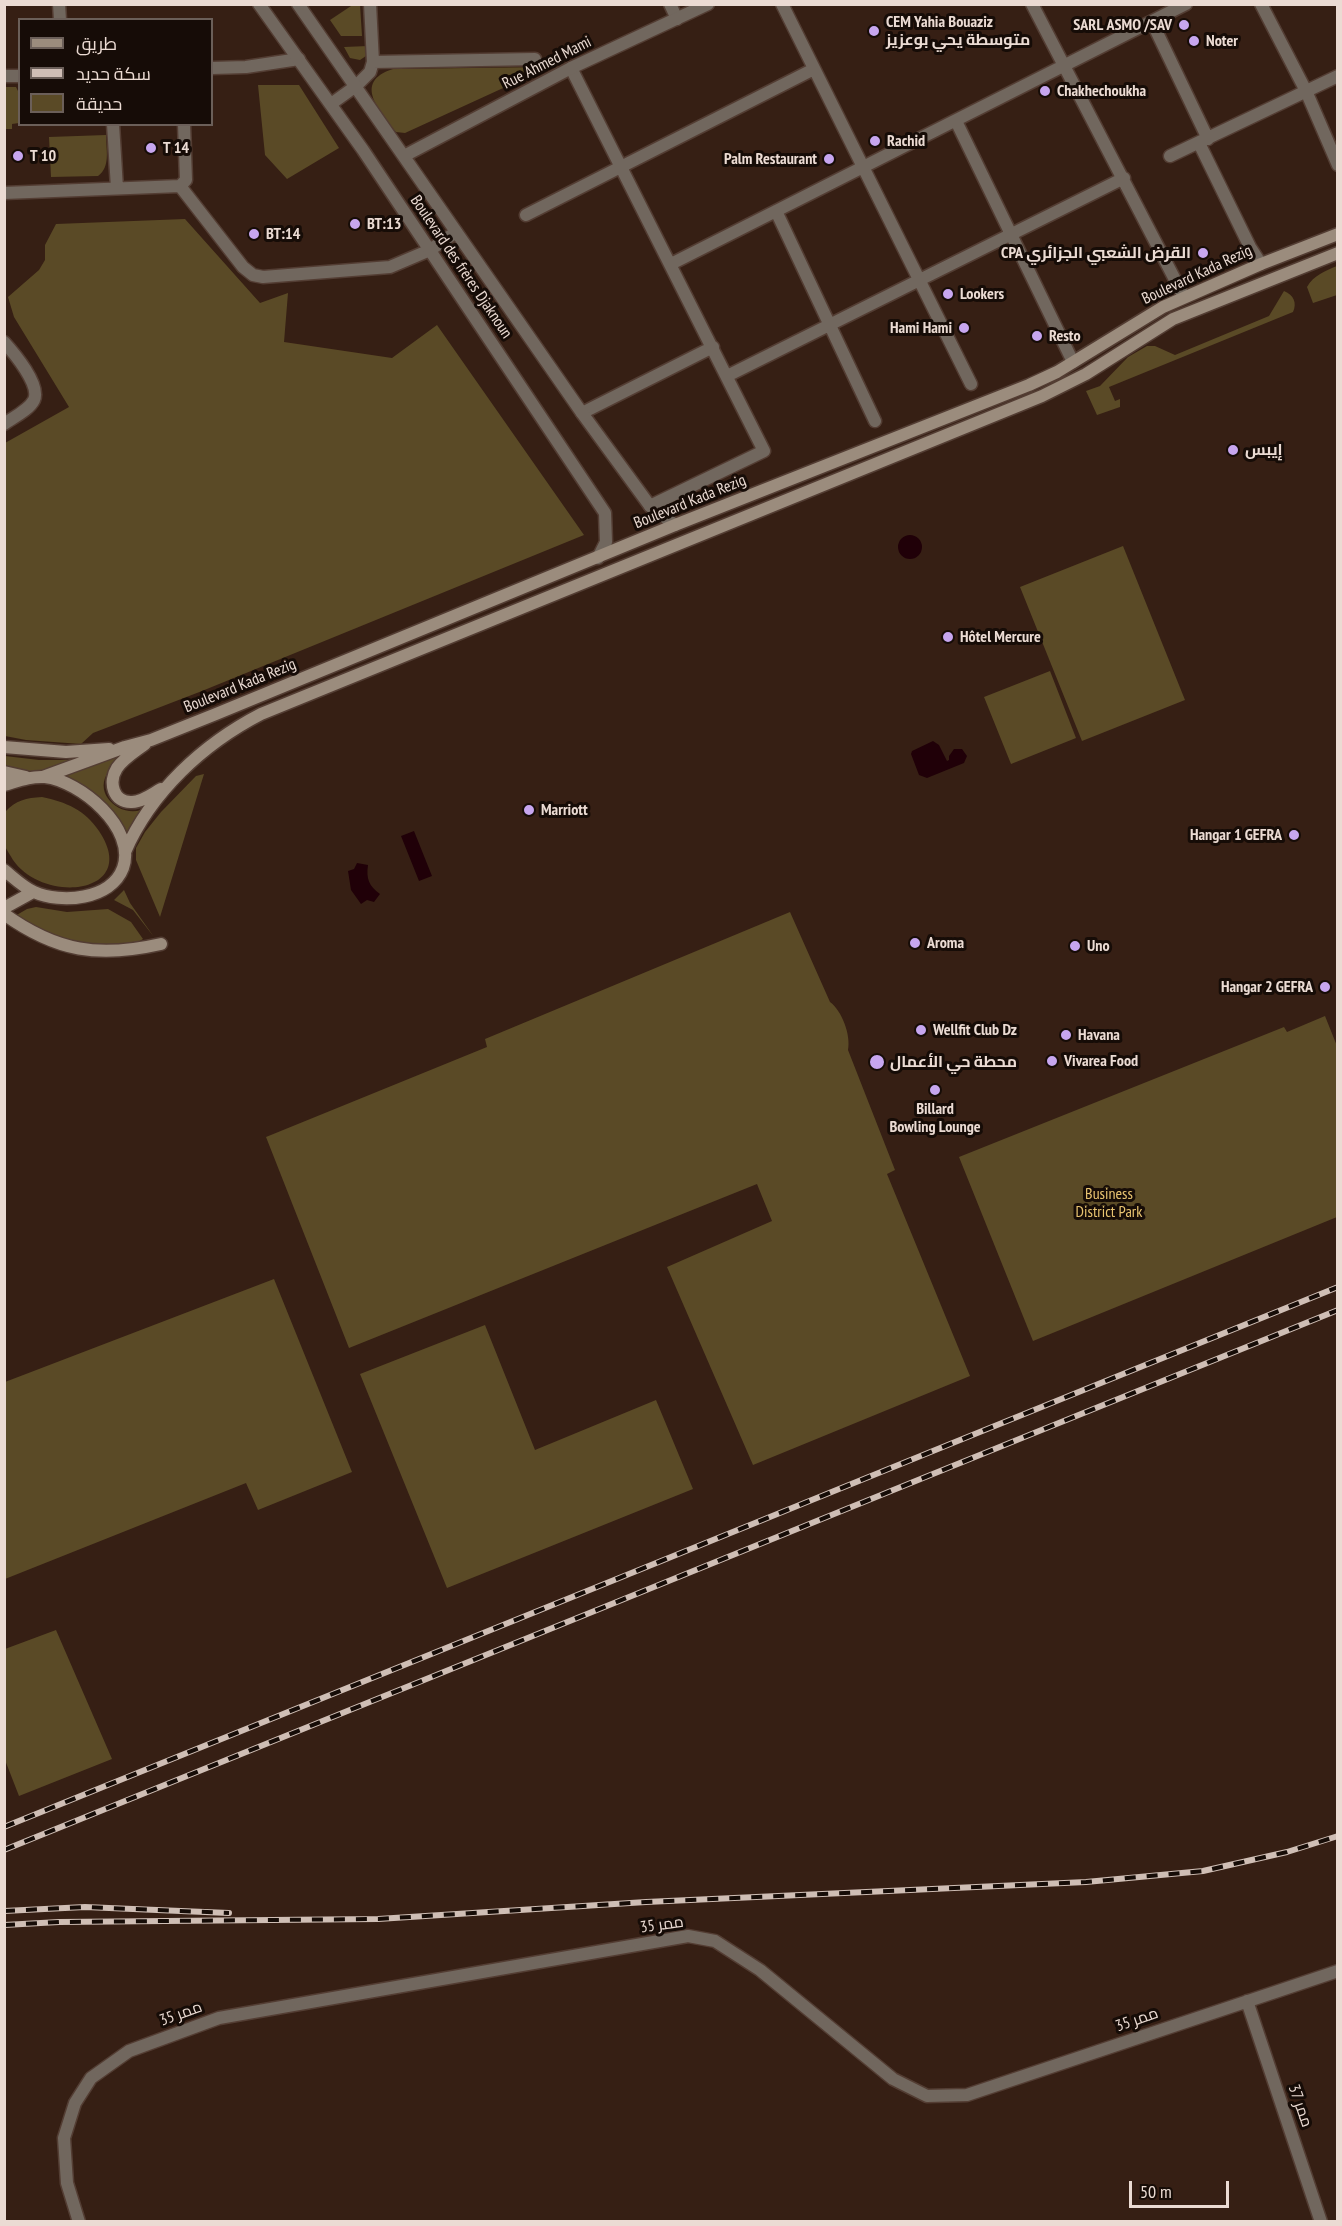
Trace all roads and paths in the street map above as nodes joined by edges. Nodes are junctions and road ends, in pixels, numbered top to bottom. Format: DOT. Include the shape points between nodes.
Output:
graph roads {
  1 [pos="259,4"];
  2 [pos="298,4"];
  3 [pos="370,4"];
  4 [pos="670,4"];
  5 [pos="708,4"];
  6 [pos="782,4"];
  7 [pos="1032,4"];
  8 [pos="1186,4"];
  9 [pos="1261,4"];
  10 [pos="677,19"];
  11 [pos="1152,22"];
  12 [pos="299,59"];
  13 [pos="535,59"];
  14 [pos="373,62"];
  15 [pos="1064,65"];
  16 [pos="213,68"];
  17 [pos="571,68"];
  18 [pos="814,69"];
  19 [pos="1338,76"];
  20 [pos="356,86"];
  21 [pos="1306,91"];
  22 [pos="331,104"];
  23 [pos="957,121"];
  24 [pos="113,126"];
  25 [pos="184,126"];
  26 [pos="1203,141"];
  27 [pos="404,156"];
  28 [pos="1170,156"];
  29 [pos="1338,165"];
  30 [pos="622,167"];
  31 [pos="863,167"];
  32 [pos="1124,178"];
  33 [pos="180,186"];
  34 [pos="117,188"];
  35 [pos="4,193"];
  36 [pos="776,211"];
  37 [pos="526,215"];
  38 [pos="456,232"];
  39 [pos="1011,234"];
  40 [pos="1338,234"];
  41 [pos="430,250"];
  42 [pos="1338,253"];
  43 [pos="671,264"];
  44 [pos="1261,264"];
  45 [pos="920,281"];
  46 [pos="1185,297"];
  47 [pos="830,326"];
  48 [pos="4,342"];
  49 [pos="712,347"];
  50 [pos="1073,362"];
  51 [pos="727,376"];
  52 [pos="972,384"];
  53 [pos="582,413"];
  54 [pos="875,421"];
  55 [pos="4,424"];
  56 [pos="650,506"];
  57 [pos="675,525"];
  58 [pos="598,558"];
  59 [pos="151,740"];
  60 [pos="4,747"];
  61 [pos="125,747"];
  62 [pos="4,772"];
  63 [pos="27,777"];
  64 [pos="43,777"];
  65 [pos="170,783"];
  66 [pos="4,785"];
  67 [pos="125,852"];
  68 [pos="4,870"];
  69 [pos="33,892"];
  70 [pos="4,909"];
  71 [pos="4,914"];
  72 [pos="161,944"];
  73 [pos="1338,1971"];
  74 [pos="1247,2001"];
  75 [pos="79,2222"];
  76 [pos="1321,2222"];
  1 -- 12 [label="street, Boulevard des frères Djaknoun"];
  2 -- 20 [label="street, Boulevard des frères Djaknoun"];
  3 -- 14 [label="street"];
  4 -- 10 [label="street"];
  5 -- 10 [label="street, Rue Ahmed Mami"];
  6 -- 18 [label="street"];
  7 -- 15 [label="street"];
  8 -- 11 [label="street"];
  9 -- 21 [label="street"];
  10 -- 17 [label="street, Rue Ahmed Mami"];
  11 -- 15 [label="street"];
  11 -- 26 [label="street"];
  12 -- 16 [label="street"];
  12 -- 22 [label="street, Boulevard des frères Djaknoun"];
  13 -- 14 [label="street"];
  14 -- 20 [label="street" via="370,72"];
  15 -- 23 [label="street"];
  15 -- 32 [label="street"];
  17 -- 27 [label="street, Rue Ahmed Mami"];
  17 -- 30 [label="street"];
  18 -- 30 [label="street"];
  18 -- 31 [label="street"];
  19 -- 21 [label="street"];
  20 -- 22 [label="street"];
  20 -- 27 [label="street, Boulevard des frères Djaknoun"];
  21 -- 26 [label="street"];
  21 -- 29 [label="street"];
  22 -- 41 [label="street, Boulevard des frères Djaknoun"];
  23 -- 31 [label="street"];
  23 -- 39 [label="street"];
  24 -- 34 [label="street"];
  25 -- 33 [label="street" via="186,180"];
  26 -- 28 [label="street"];
  26 -- 44 [label="street"];
  27 -- 38 [label="street, Boulevard des frères Djaknoun"];
  30 -- 37 [label="street"];
  30 -- 43 [label="street"];
  31 -- 36 [label="street"];
  31 -- 45 [label="street"];
  32 -- 39 [label="street"];
  32 -- 46 [label="street"];
  33 -- 34 [label="street"];
  33 -- 41 [label="street" via="243,267 263,278 390,267"];
  34 -- 35 [label="street"];
  36 -- 43 [label="street"];
  36 -- 47 [label="street"];
  38 -- 41 [label="street"];
  38 -- 53 [label="street, Boulevard des frères Djaknoun"];
  39 -- 45 [label="street"];
  39 -- 50 [label="street"];
  40 -- 44 [label="main road, Boulevard Kada Rezig"];
  41 -- 58 [label="street, Boulevard des frères Djaknoun" via="605,513 606,542"];
  42 -- 65 [label="main road, Boulevard Kada Rezig" via="1173,319 1086,374 1042,396 261,714 220,738"];
  43 -- 49 [label="street"];
  44 -- 46 [label="main road, Boulevard Kada Rezig"];
  45 -- 47 [label="street"];
  45 -- 52 [label="street"];
  46 -- 50 [label="main road, Boulevard Kada Rezig"];
  47 -- 51 [label="street"];
  47 -- 54 [label="street"];
  48 -- 55 [label="street" via="37,391 34,401"];
  49 -- 51 [label="street"];
  49 -- 53 [label="street"];
  50 -- 57 [label="main road, Boulevard Kada Rezig" via="1029,385"];
  51 -- 56 [label="street" via="764,451"];
  53 -- 56 [label="street, Boulevard des frères Djaknoun"];
  56 -- 57 [label="street, Boulevard des frères Djaknoun"];
  57 -- 58 [label="main road, Boulevard Kada Rezig"];
  58 -- 59 [label="main road, Boulevard Kada Rezig"];
  59 -- 61 [label="main road, Boulevard Kada Rezig"];
  59 -- 65 [label="main road" via="117,768 112,788 117,798 129,803 140,801"];
  60 -- 61 [label="main road" via="66,752"];
  61 -- 64 [label="main road, Boulevard Kada Rezig"];
  62 -- 63 [label="main road"];
  63 -- 64 [label="main road, Boulevard Kada Rezig"];
  63 -- 66 [label="main road, Boulevard Kada Rezig"];
  64 -- 67 [label="main road, Boulevard Kada Rezig" via="68,784 101,806 114,824"];
  65 -- 67 [label="main road, Boulevard Kada Rezig" via="139,824"];
  67 -- 69 [label="main road, Boulevard Kada Rezig" via="123,868 104,890 66,899"];
  68 -- 69 [label="main road, Boulevard Kada Rezig"];
  69 -- 70 [label="main road"];
  71 -- 72 [label="main road" via="42,937 90,951"];
  73 -- 74 [label="street, ممر 35"];
  74 -- 75 [label="street, ممر 35" via="967,2095 927,2096 893,2079 760,1970 715,1941 688,1936 219,2018 129,2051 91,2078 75,2103 64,2138 67,2183"];
  74 -- 76 [label="street, ممر 37"];
}
